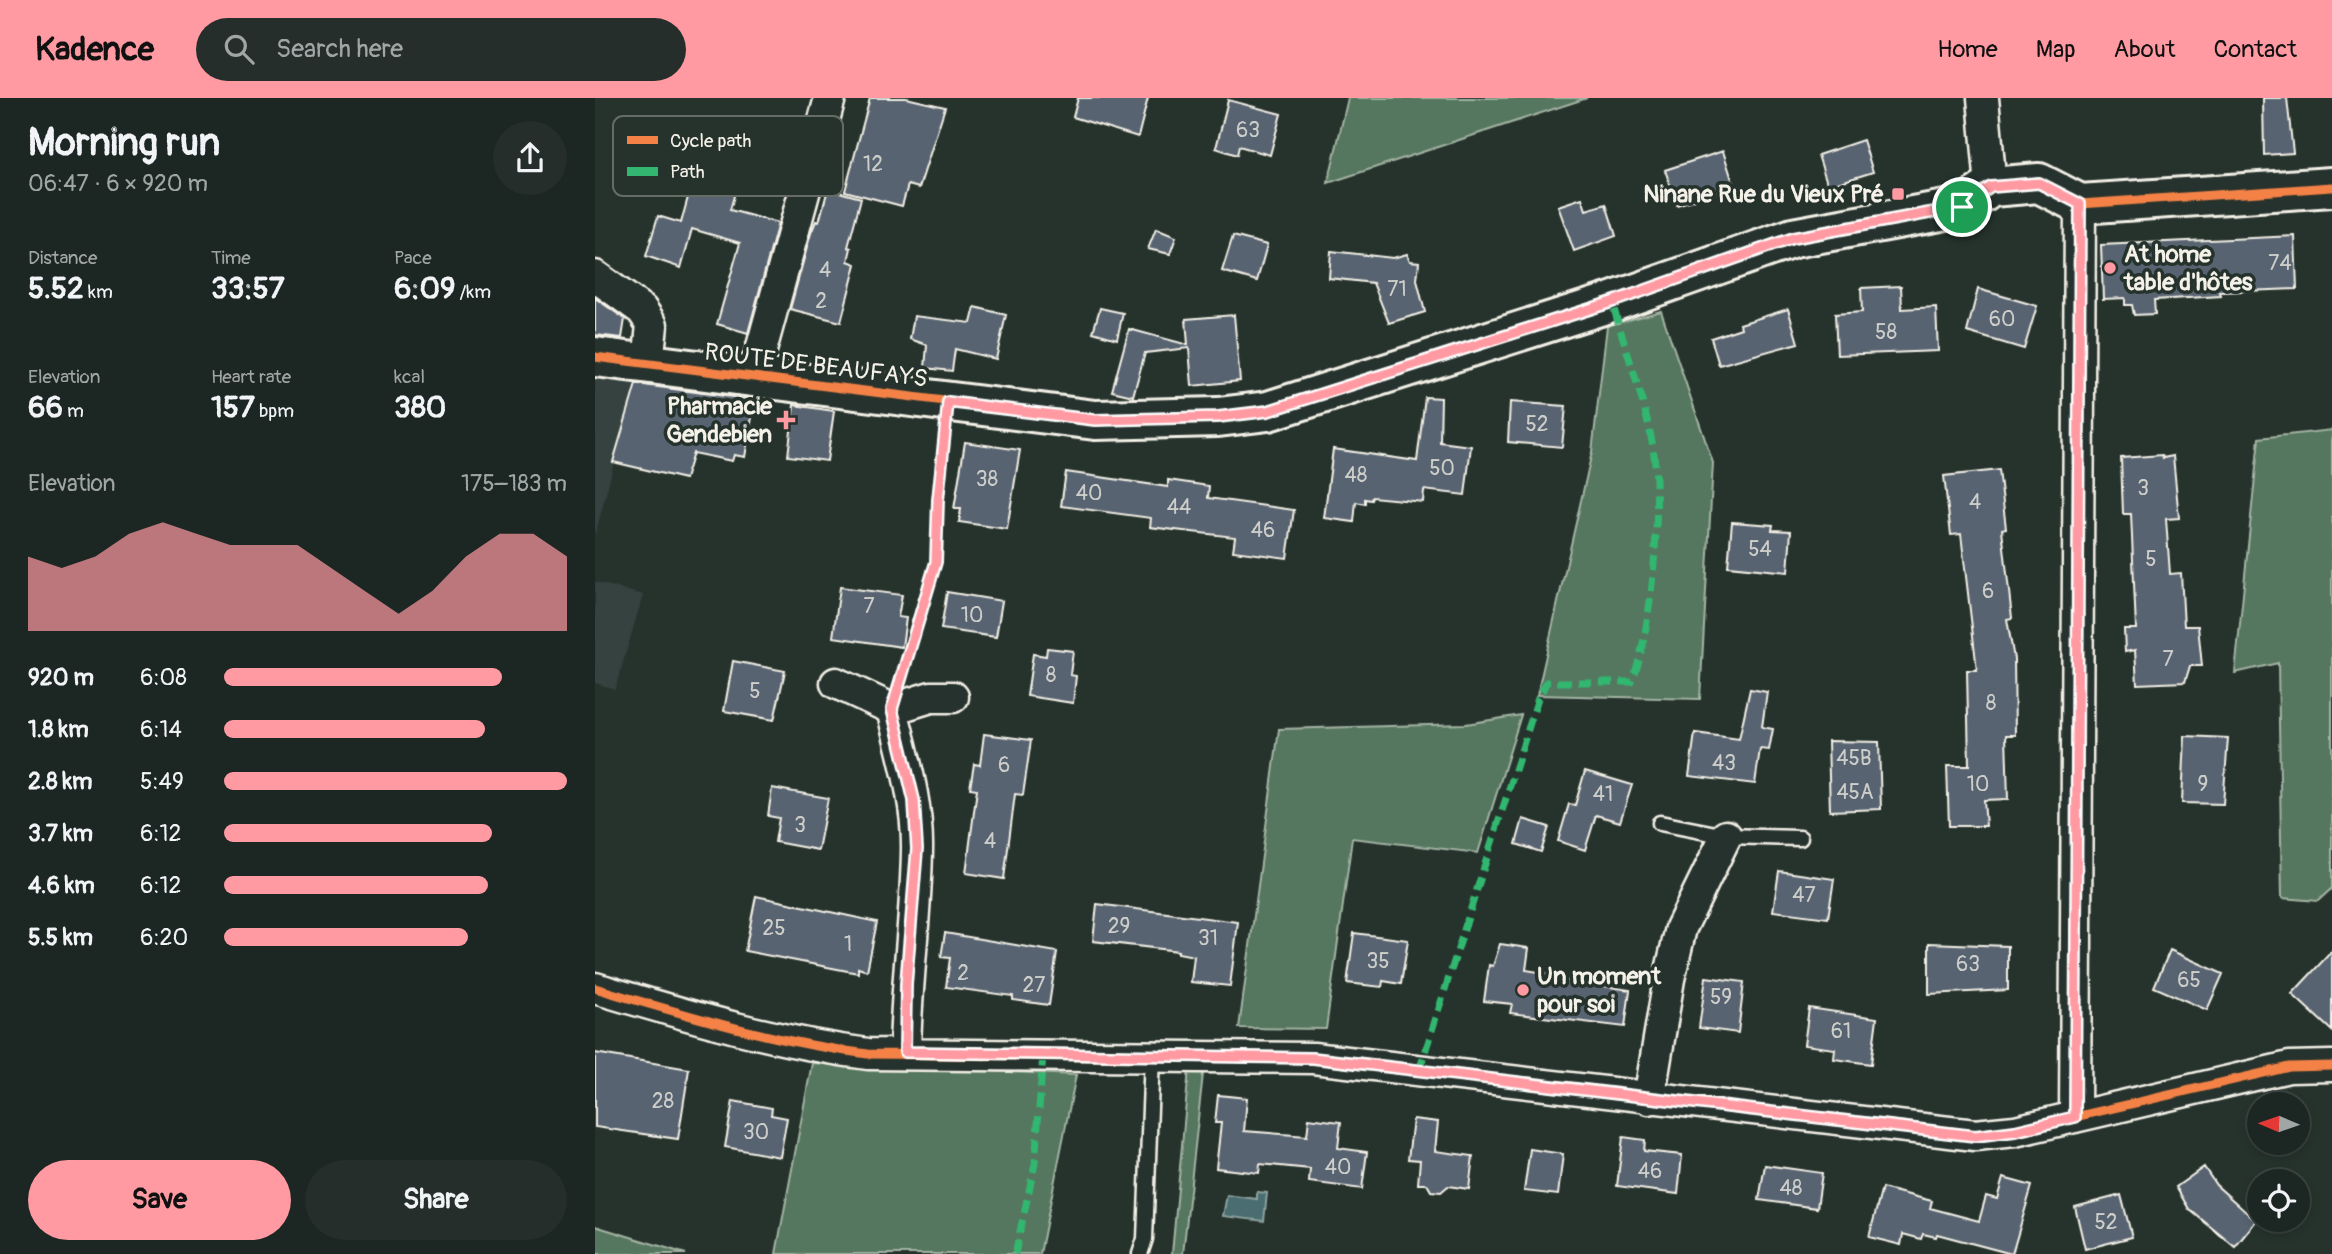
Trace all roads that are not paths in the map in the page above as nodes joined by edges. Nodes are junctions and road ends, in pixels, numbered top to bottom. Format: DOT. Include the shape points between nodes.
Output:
graph roads {
  1 [pos="830,98"];
  2 [pos="1983,98"];
  3 [pos="825,116"];
  4 [pos="1991,187"];
  5 [pos="2332,187"];
  6 [pos="803,196"];
  7 [pos="2080,204"];
  8 [pos="595,276"];
  9 [pos="595,357"];
  10 [pos="648,363"];
  11 [pos="754,376"];
  12 [pos="836,683"];
  13 [pos="953,697"];
  14 [pos="892,709"];
  15 [pos="1660,823"];
  16 [pos="1726,836"];
  17 [pos="1800,838"];
  18 [pos="595,988"];
  19 [pos="905,1052"];
  20 [pos="1152,1055"];
  21 [pos="2332,1066"];
  22 [pos="1649,1099"];
  23 [pos="2075,1117"];
  24 [pos="1140,1254"];
  1 -- 3 [label="street"];
  2 -- 4 [label="street"];
  4 -- 7 [label="street, ROUTE DE BEAUFAYS" via="2039,183"];
  4 -- 11 [label="street, ROUTE DE BEAUFAYS" via="1962,207 1793,238 1612,302 1268,411 1095,420"];
  5 -- 7 [label="street"];
  6 -- 11 [label="street"];
  7 -- 23 [label="street"];
  8 -- 10 [label="street" via="642,310 652,326"];
  9 -- 10 [label="street, ROUTE DE BEAUFAYS"];
  10 -- 11 [label="street, ROUTE DE BEAUFAYS"];
  12 -- 14 [label="street"];
  13 -- 14 [label="street" via="931,697"];
  14 -- 19 [label="street" via="914,800 917,849"];
  15 -- 16 [label="lane"];
  16 -- 17 [label="lane"];
  16 -- 22 [label="street" via="1681,928"];
  18 -- 19 [label="street" via="739,1031 811,1047 868,1054"];
  19 -- 20 [label="street"];
  20 -- 22 [label="street" via="1313,1058"];
  20 -- 24 [label="lane" via="1145,1239"];
  21 -- 23 [label="street" via="2289,1067"];
  22 -- 23 [label="street" via="1975,1136"];
}
